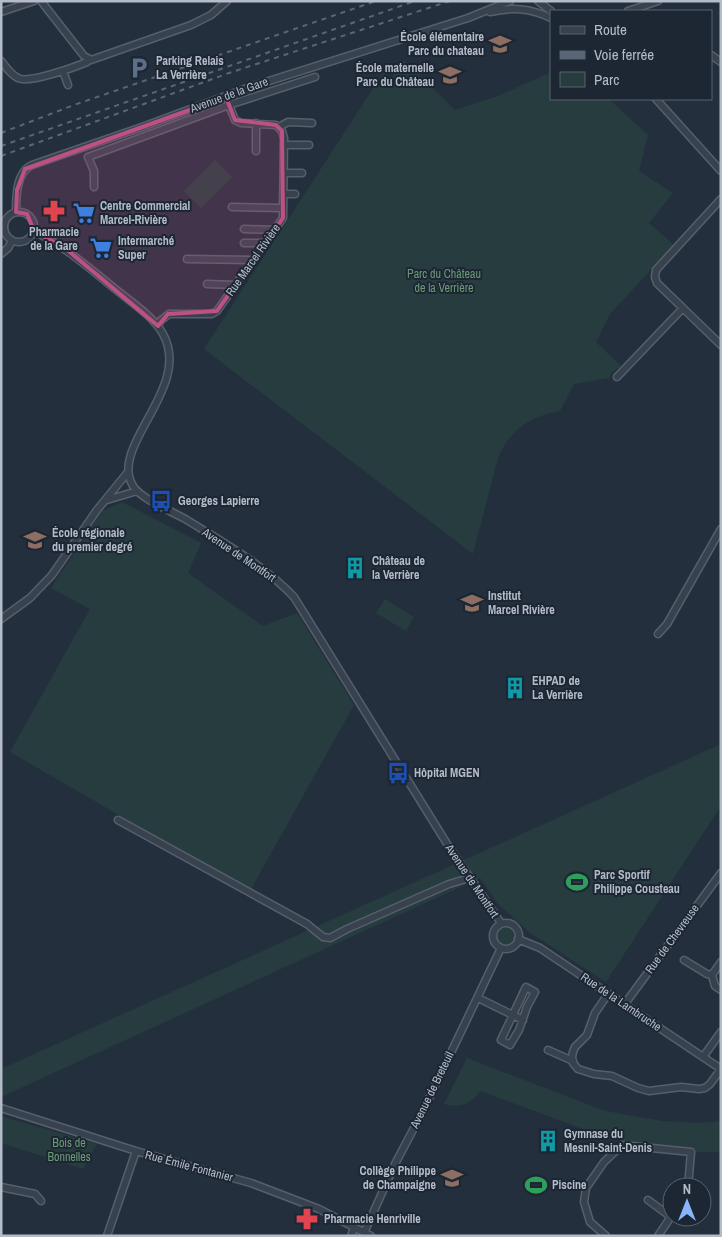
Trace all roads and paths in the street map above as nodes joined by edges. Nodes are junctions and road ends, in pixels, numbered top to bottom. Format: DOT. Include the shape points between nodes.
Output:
graph roads {
  1 [pos="34,1"];
  2 [pos="41,1"];
  3 [pos="227,1"];
  4 [pos="510,1"];
  5 [pos="538,1"];
  6 [pos="658,1"];
  7 [pos="643,6"];
  8 [pos="550,10"];
  9 [pos="631,10"];
  10 [pos="649,10"];
  11 [pos="1,12"];
  12 [pos="479,14"];
  13 [pos="550,18"];
  14 [pos="81,52"];
  15 [pos="102,56"];
  16 [pos="89,60"];
  17 [pos="1,61"];
  18 [pos="63,71"];
  19 [pos="315,77"];
  20 [pos="68,85"];
  21 [pos="226,97"];
  22 [pos="657,100"];
  23 [pos="228,105"];
  24 [pos="312,122"];
  25 [pos="256,123"];
  26 [pos="279,127"];
  27 [pos="284,145"];
  28 [pos="85,146"];
  29 [pos="309,146"];
  30 [pos="256,151"];
  31 [pos="88,157"];
  32 [pos="721,170"];
  33 [pos="284,173"];
  34 [pos="302,173"];
  35 [pos="94,186"];
  36 [pos="283,194"];
  37 [pos="295,194"];
  38 [pos="721,199"];
  39 [pos="232,207"];
  40 [pos="283,208"];
  41 [pos="16,212"];
  42 [pos="4,216"];
  43 [pos="2,226"];
  44 [pos="244,229"];
  45 [pos="273,230"];
  46 [pos="34,231"];
  47 [pos="12,241"];
  48 [pos="244,243"];
  49 [pos="264,243"];
  50 [pos="1,254"];
  51 [pos="187,259"];
  52 [pos="252,260"];
  53 [pos="207,284"];
  54 [pos="236,285"];
  55 [pos="683,308"];
  56 [pos="158,326"];
  57 [pos="721,345"];
  58 [pos="616,377"];
  59 [pos="128,472"];
  60 [pos="137,491"];
  61 [pos="107,500"];
  62 [pos="721,529"];
  63 [pos="1,619"];
  64 [pos="658,634"];
  65 [pos="118,820"];
  66 [pos="721,873"];
  67 [pos="469,878"];
  68 [pos="501,924"];
  69 [pos="518,939"];
  70 [pos="501,948"];
  71 [pos="684,960"];
  72 [pos="721,962"];
  73 [pos="712,975"];
  74 [pos="721,990"];
  75 [pos="608,994"];
  76 [pos="478,998"];
  77 [pos="624,1004"];
  78 [pos="512,1015"];
  79 [pos="523,1020"];
  80 [pos="721,1032"];
  81 [pos="548,1050"];
  82 [pos="703,1057"];
  83 [pos="573,1061"];
  84 [pos="721,1069"];
  85 [pos="1,1108"];
  86 [pos="136,1151"];
  87 [pos="689,1177"];
  88 [pos="2,1189"];
  89 [pos="648,1200"];
  90 [pos="41,1201"];
  91 [pos="662,1210"];
  92 [pos="354,1228"];
  93 [pos="364,1233"];
  94 [pos="107,1236"];
  95 [pos="351,1236"];
  96 [pos="371,1236"];
  97 [pos="606,1236"];
  1 -- 11 [label="street"];
  2 -- 14 [label="street"];
  3 -- 15 [label="street" via="191,24"];
  4 -- 12 [label="street, Avenue de la Gare"];
  5 -- 8 [label="street"];
  6 -- 7 [label="street"];
  7 -- 9 [label="street"];
  7 -- 10 [label="street"];
  12 -- 13 [label="street, Avenue de la Gare" via="512,8 539,12"];
  12 -- 21 [label="street, Avenue de la Gare"];
  14 -- 15 [label="street"];
  14 -- 16 [label="street"];
  15 -- 16 [label="street"];
  16 -- 18 [label="street"];
  17 -- 18 [label="street" via="16,77 24,80"];
  18 -- 20 [label="street"];
  19 -- 23 [label="street"];
  21 -- 23 [label="street"];
  21 -- 28 [label="street, Avenue de la Gare"];
  22 -- 32 [label="street"];
  23 -- 25 [label="street" via="236,120"];
  23 -- 31 [label="street"];
  24 -- 26 [label="street" via="288,122"];
  25 -- 26 [label="street"];
  25 -- 30 [label="street"];
  26 -- 27 [label="street, Rue Marcel Rivière"];
  27 -- 29 [label="street"];
  27 -- 33 [label="street, Rue Marcel Rivière"];
  28 -- 31 [label="street"];
  28 -- 41 [label="street, Avenue de la Gare" via="28,166 17,190"];
  31 -- 35 [label="street" via="94,171"];
  33 -- 34 [label="street"];
  33 -- 36 [label="street, Rue Marcel Rivière"];
  36 -- 37 [label="street"];
  36 -- 40 [label="street, Rue Marcel Rivière"];
  38 -- 55 [label="street" via="656,270 657,283"];
  39 -- 40 [label="street"];
  40 -- 45 [label="street, Rue Marcel Rivière" via="282,218"];
  41 -- 42 [label="street"];
  41 -- 46 [label="street" via="31,218"];
  42 -- 43 [label="street"];
  43 -- 47 [label="street"];
  44 -- 45 [label="street"];
  45 -- 49 [label="street, Rue Marcel Rivière"];
  46 -- 47 [label="street" via="25,242"];
  46 -- 56 [label="street" via="65,248"];
  47 -- 50 [label="street"];
  48 -- 49 [label="street"];
  49 -- 52 [label="street, Rue Marcel Rivière"];
  51 -- 52 [label="street"];
  52 -- 54 [label="street, Rue Marcel Rivière"];
  53 -- 54 [label="street"];
  54 -- 56 [label="street, Rue Marcel Rivière" via="212,314 169,314"];
  55 -- 57 [label="street"];
  55 -- 58 [label="street"];
  56 -- 59 [label="street" via="168,346 168,374 131,452"];
  59 -- 60 [label="street"];
  59 -- 61 [label="street"];
  60 -- 61 [label="street"];
  60 -- 67 [label="street, Avenue de Montfort" via="263,569 294,597"];
  61 -- 63 [label="street" via="52,575 30,598"];
  62 -- 64 [label="street" via="668,624"];
  65 -- 67 [label="street" via="307,924 323,937 330,938"];
  66 -- 77 [label="street, Rue de Chevreuse"];
  67 -- 68 [label="street, Avenue de Montfort"];
  68 -- 69 [label="street" via="513,925"];
  68 -- 70 [label="street" via="493,934 494,942"];
  69 -- 70 [label="street" via="513,946"];
  69 -- 75 [label="street, Rue de la Lambruche" via="540,948"];
  70 -- 76 [label="street, Avenue de Breteuil"];
  71 -- 73 [label="street"];
  72 -- 73 [label="street"];
  73 -- 74 [label="street" via="715,986"];
  75 -- 77 [label="street, Rue de la Lambruche"];
  75 -- 83 [label="street" via="587,1035 575,1047"];
  76 -- 78 [label="street"];
  76 -- 93 [label="street, Avenue de Breteuil"];
  77 -- 82 [label="street, Rue de la Lambruche"];
  78 -- 79 [label="street"];
  78 -- 79 [label="street" via="501,1040 510,1045"];
  78 -- 79 [label="street" via="526,987 535,992"];
  80 -- 82 [label="street"];
  81 -- 83 [label="street"];
  82 -- 84 [label="street, Rue de la Lambruche"];
  83 -- 84 [label="street" via="584,1072 612,1076 649,1091 681,1087 699,1090 710,1084"];
  85 -- 86 [label="street, Rue Émile Fontanier"];
  86 -- 92 [label="street, Rue Émile Fontanier" via="252,1183 319,1209"];
  86 -- 94 [label="street"];
  87 -- 97 [label="street" via="691,1152 622,1145 604,1162 586,1188 584,1202 590,1222"];
  88 -- 90 [label="street" via="35,1194"];
  89 -- 91 [label="street"];
  92 -- 93 [label="street, Rue Émile Fontanier"];
  92 -- 95 [label="street"];
  93 -- 96 [label="street, Rue Émile Fontanier"];
}
